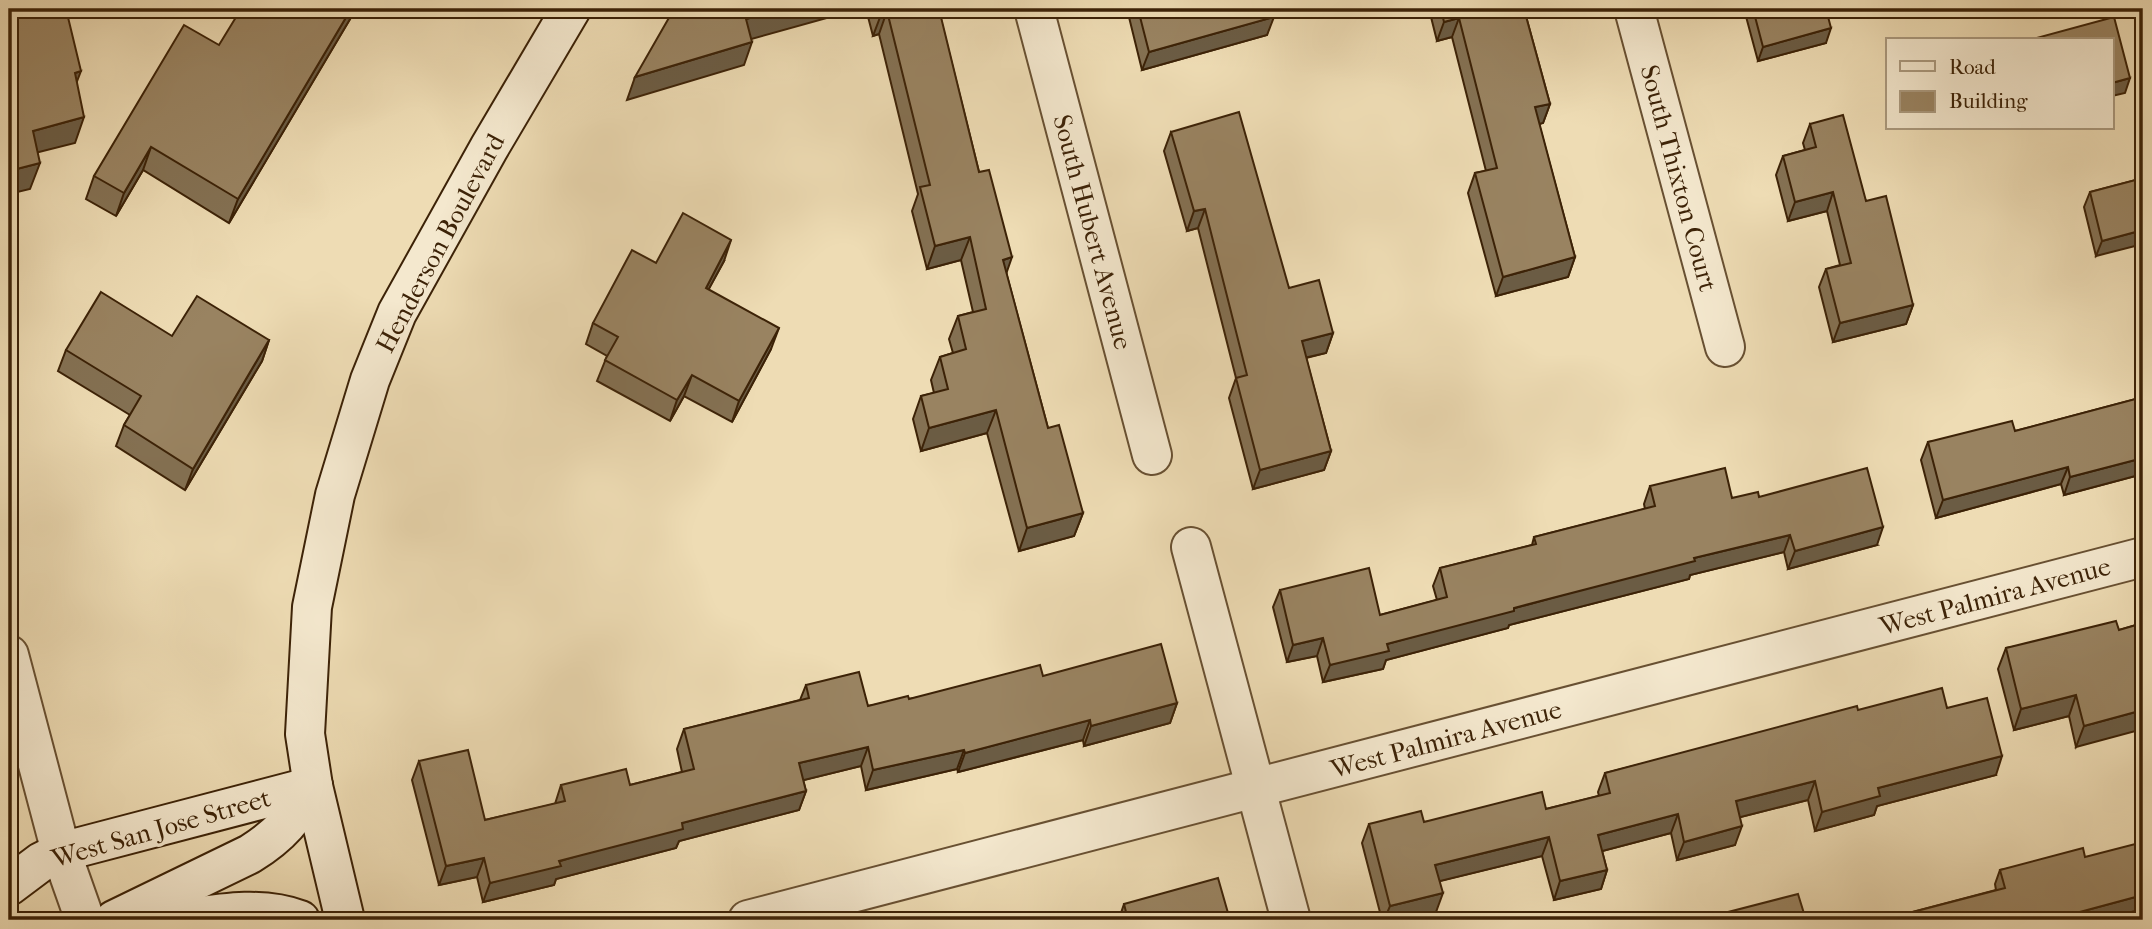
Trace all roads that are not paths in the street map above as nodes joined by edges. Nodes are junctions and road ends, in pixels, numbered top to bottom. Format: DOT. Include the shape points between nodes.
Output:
graph roads {
  1 [pos="570,9"];
  2 [pos="1034,9"];
  3 [pos="1634,9"];
  4 [pos="1725,347"];
  5 [pos="1152,455"];
  6 [pos="1191,547"];
  7 [pos="2143,557"];
  8 [pos="9,655"];
  9 [pos="313,786"];
  10 [pos="1256,788"];
  11 [pos="37,860"];
  12 [pos="9,886"];
  13 [pos="85,920"];
  14 [pos="114,920"];
  15 [pos="176,920"];
  16 [pos="300,920"];
  17 [pos="345,920"];
  18 [pos="748,920"];
  19 [pos="1291,920"];
  1 -- 9 [label="street, Henderson Boulevard" via="397,313 370,380 335,495 313,594 305,734"];
  2 -- 5 [label="street, South Hubert Avenue"];
  3 -- 4 [label="street, South Thixton Court"];
  6 -- 10 [label="street"];
  7 -- 10 [label="street, West Palmira Avenue"];
  8 -- 11 [label="street"];
  9 -- 11 [label="street, West San Jose Street"];
  9 -- 14 [label="street" via="294,818 269,842"];
  9 -- 17 [label="street, Henderson Boulevard"];
  10 -- 18 [label="street, West Palmira Avenue"];
  10 -- 19 [label="street"];
  11 -- 12 [label="street"];
  11 -- 13 [label="street"];
  15 -- 16 [label="street" via="264,911"];
}
